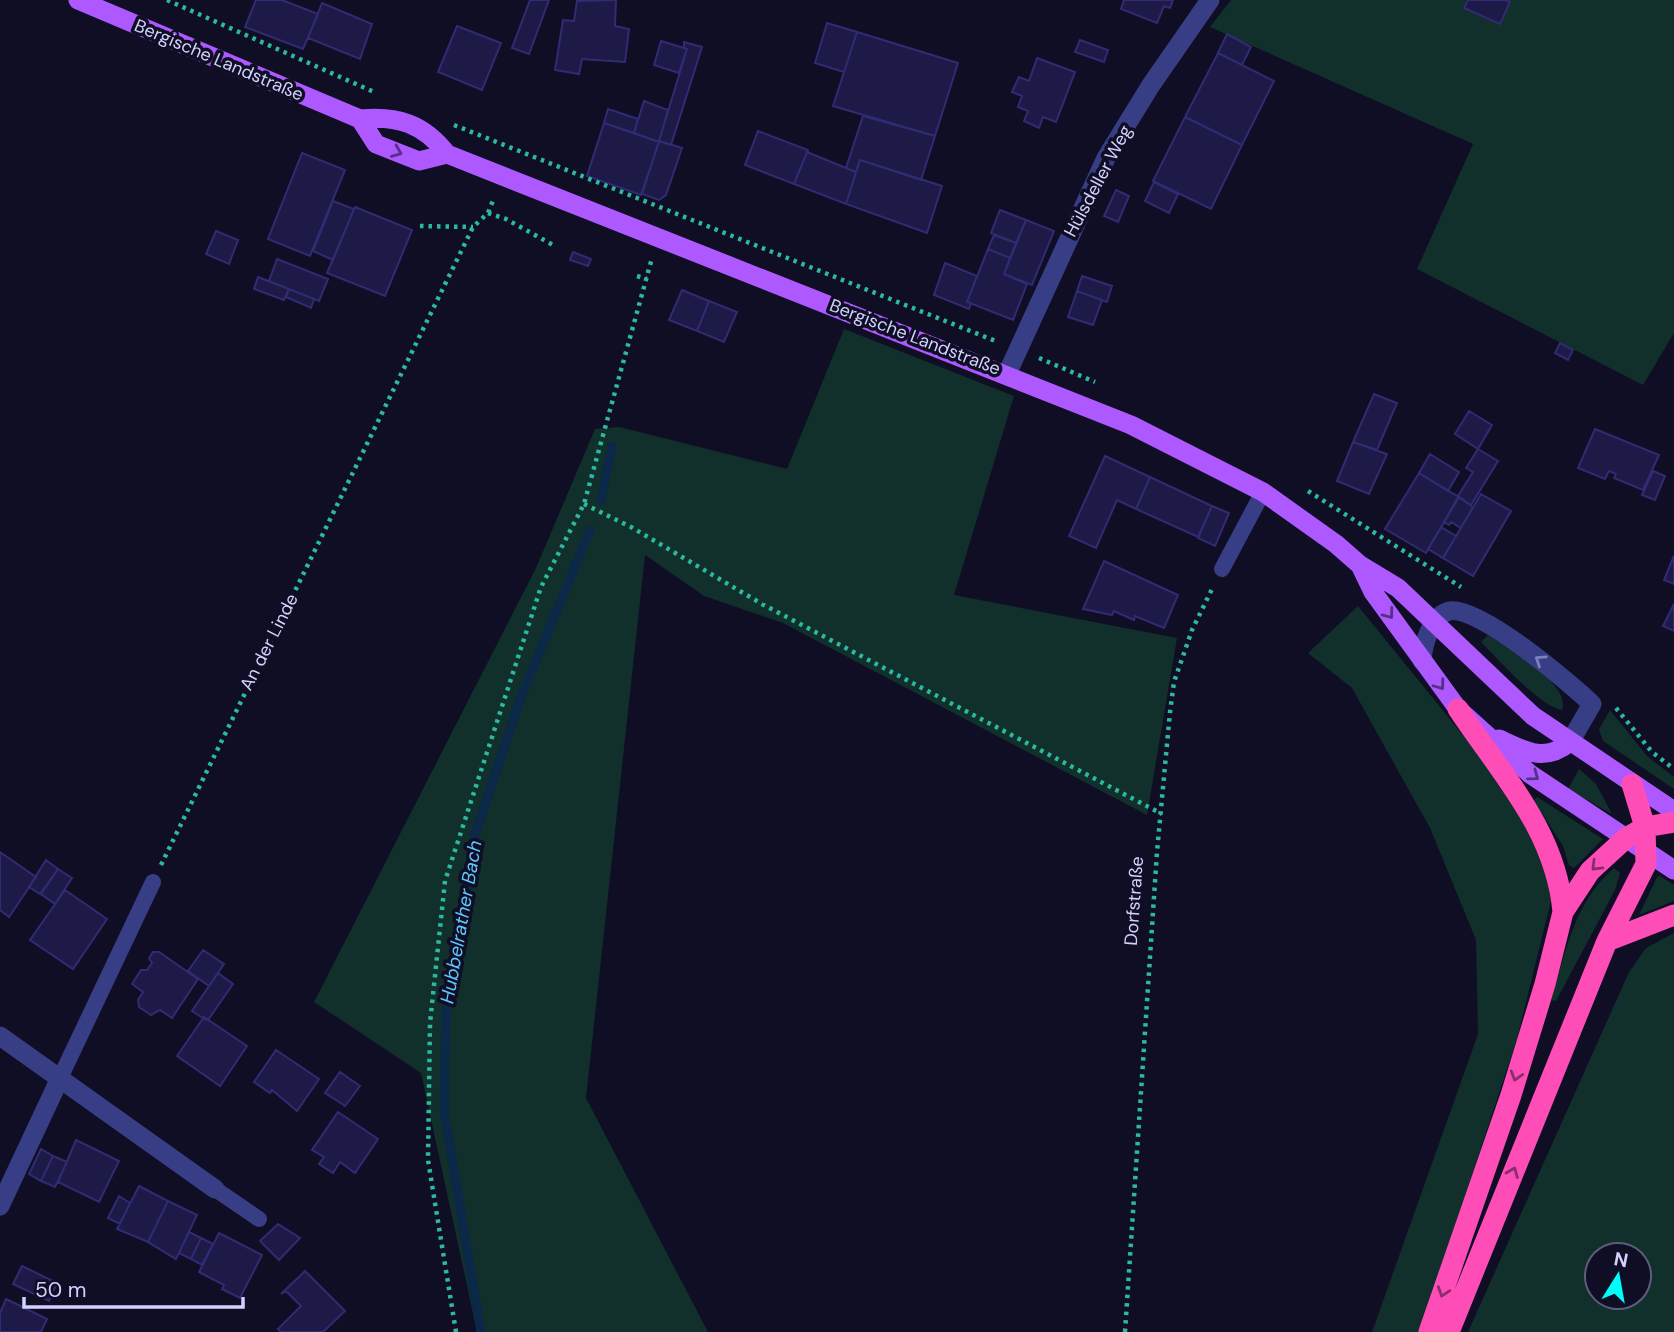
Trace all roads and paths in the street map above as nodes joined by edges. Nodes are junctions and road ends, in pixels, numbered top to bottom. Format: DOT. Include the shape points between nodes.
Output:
graph roads {
  1 [pos="78,0"];
  2 [pos="1210,0"];
  3 [pos="360,119"];
  4 [pos="447,154"];
  5 [pos="420,226"];
  6 [pos="473,227"];
  7 [pos="553,245"];
  8 [pos="638,276"];
  9 [pos="1007,374"];
  10 [pos="1263,492"];
  11 [pos="584,504"];
  12 [pos="1360,565"];
  13 [pos="1222,569"];
  14 [pos="1436,622"];
  15 [pos="1422,661"];
  16 [pos="1458,709"];
  17 [pos="1483,731"];
  18 [pos="1570,742"];
  19 [pos="1652,752"];
  20 [pos="1674,769"];
  21 [pos="1632,784"];
  22 [pos="1674,811"];
  23 [pos="1161,814"];
  24 [pos="1674,822"];
  25 [pos="1645,827"];
  26 [pos="1626,838"];
  27 [pos="1648,852"];
  28 [pos="1674,870"];
  29 [pos="153,882"];
  30 [pos="1563,912"];
  31 [pos="1674,915"];
  32 [pos="1608,941"];
  33 [pos="0,1036"];
  34 [pos="61,1076"];
  35 [pos="215,1188"];
  36 [pos="0,1206"];
  37 [pos="259,1219"];
  38 [pos="456,1332"];
  39 [pos="1125,1332"];
  40 [pos="1429,1332"];
  41 [pos="1449,1332"];
  1 -- 3 [label="main road, Bergische Landstraße"];
  2 -- 9 [label="street, Hülsdeller Weg" via="1106,158"];
  3 -- 4 [label="main road, Bergische Landstraße" via="386,116 431,134"];
  3 -- 4 [label="main road, Bergische Landstraße, one-way" via="376,144 419,161"];
  4 -- 9 [label="main road, Bergische Landstraße"];
  5 -- 6 [label="path"];
  6 -- 7 [label="path, An der Linde" via="488,214"];
  6 -- 29 [label="path, An der Linde"];
  8 -- 11 [label="path" via="647,279"];
  9 -- 10 [label="main road, Bergische Landstraße" via="1131,425"];
  10 -- 12 [label="main road, Bergische Landstraße"];
  10 -- 13 [label="lane"];
  11 -- 23 [label="path" via="762,604"];
  11 -- 38 [label="path" via="541,587 445,881 430,1023 428,1160"];
  12 -- 14 [label="main road, Bergische Landstraße" via="1398,588"];
  12 -- 15 [label="main road, Bergische Landstraße, one-way" via="1373,592"];
  13 -- 23 [label="path, Dorfstraße" via="1192,630 1174,682"];
  14 -- 15 [label="street"];
  14 -- 18 [label="main road, Bergische Landstraße" via="1533,716"];
  18 -- 14 [label="street, one-way" via="1592,704 1560,674 1469,612 1450,611"];
  15 -- 16 [label="main road, Bergische Landstraße, one-way"];
  16 -- 17 [label="main road, Bergische Landstraße"];
  16 -- 30 [label="highway" via="1539,828 1558,872"];
  17 -- 18 [label="main road" via="1542,754 1557,753"];
  17 -- 26 [label="main road, Bergische Landstraße, one-way" via="1530,774"];
  18 -- 21 [label="main road, Bergische Landstraße"];
  19 -- 20 [label="path"];
  21 -- 22 [label="main road, Bergische Landstraße"];
  21 -- 25 [label="highway"];
  23 -- 39 [label="path, Dorfstraße"];
  24 -- 25 [label="highway"];
  25 -- 26 [label="highway"];
  25 -- 27 [label="highway"];
  26 -- 27 [label="main road, Bergische Landstraße"];
  26 -- 30 [label="highway, one-way" via="1590,871"];
  27 -- 28 [label="main road, Bergische Landstraße"];
  27 -- 32 [label="highway"];
  29 -- 34 [label="lane"];
  30 -- 40 [label="highway, one-way" via="1511,1094"];
  31 -- 32 [label="highway"];
  41 -- 32 [label="highway, one-way"];
  33 -- 34 [label="street"];
  34 -- 35 [label="street"];
  34 -- 36 [label="street"];
  35 -- 37 [label="lane"];
}
